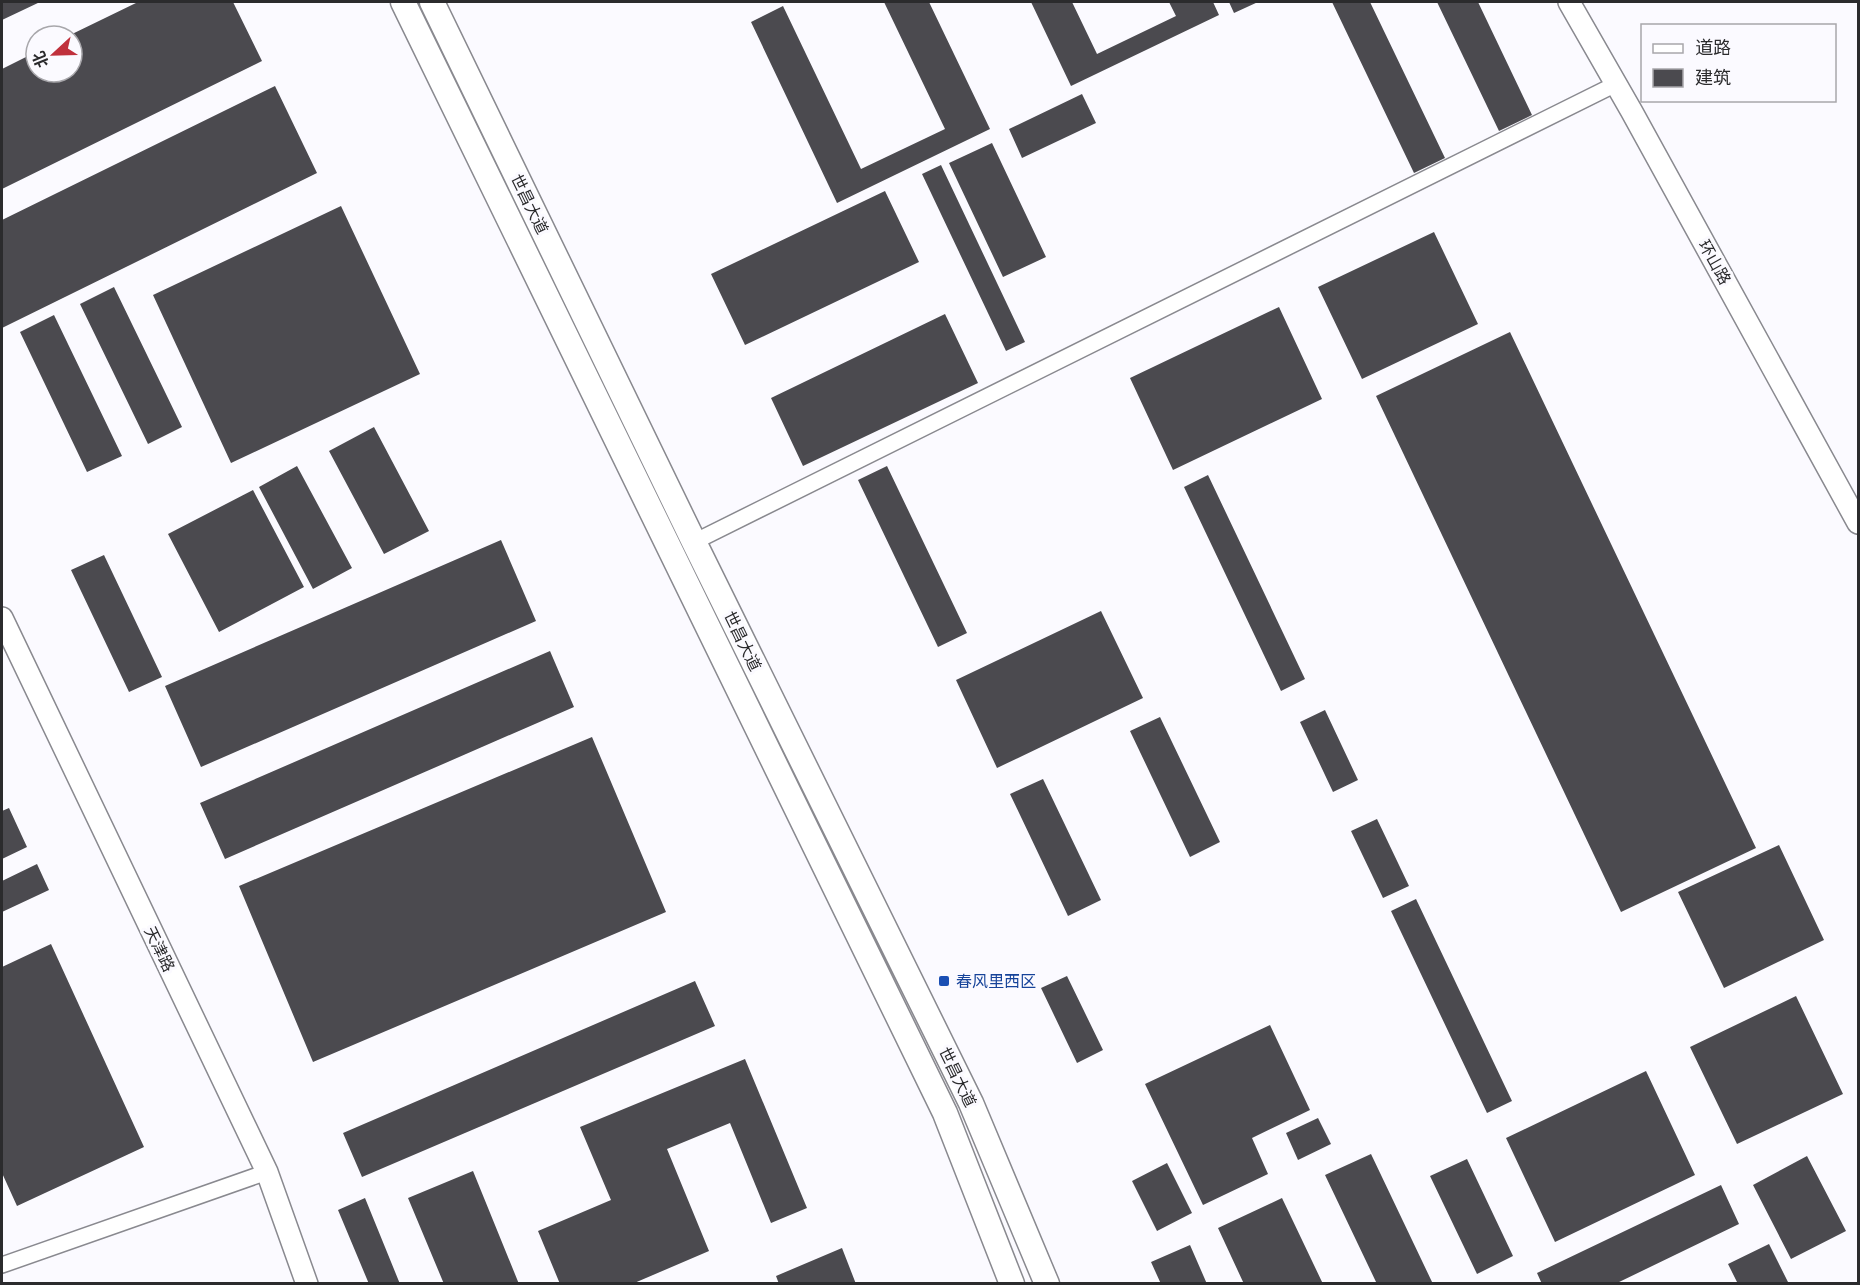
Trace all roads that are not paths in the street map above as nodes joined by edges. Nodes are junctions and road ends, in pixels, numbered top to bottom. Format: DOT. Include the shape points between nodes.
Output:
graph roads {
  1 [pos="403,2"];
  2 [pos="432,2"];
  3 [pos="1569,2"];
  4 [pos="1616,84"];
  5 [pos="1858,523"];
  6 [pos="694,542"];
  7 [pos="2,618"];
  8 [pos="267,1172"];
  9 [pos="2,1265"];
  10 [pos="307,1284"];
  11 [pos="1012,1284"];
  12 [pos="1047,1284"];
  1 -- 11 [label="main road, 世昌大道" via="945,1113"];
  2 -- 6 [label="main road, 世昌大道"];
  3 -- 4 [label="main road, 环山路"];
  4 -- 5 [label="main road, 环山路"];
  4 -- 6 [label="street"];
  6 -- 12 [label="main road, 世昌大道" via="971,1103"];
  7 -- 8 [label="main road, 天津路"];
  8 -- 9 [label="street"];
  8 -- 10 [label="main road, 天津路"];
}
